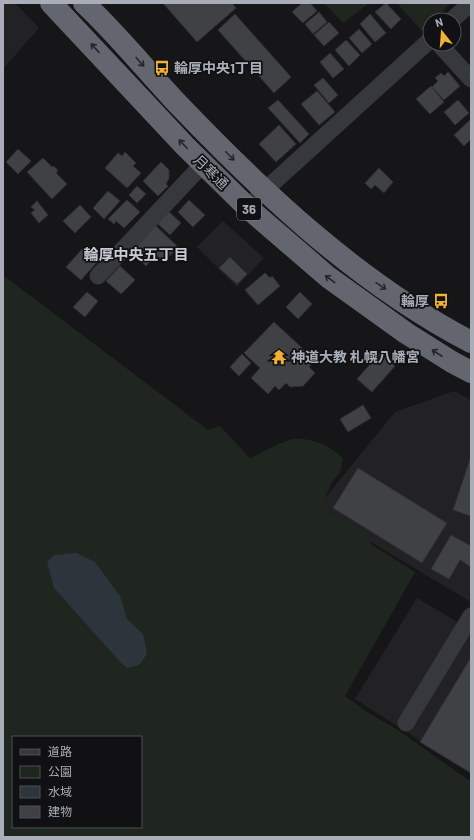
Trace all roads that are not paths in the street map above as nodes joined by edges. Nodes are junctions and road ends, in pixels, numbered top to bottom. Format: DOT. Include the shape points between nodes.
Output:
graph roads {
  1 [pos="84,3"];
  2 [pos="471,3"];
  3 [pos="59,5"];
  4 [pos="461,12"];
  5 [pos="422,47"];
  6 [pos="446,52"];
  7 [pos="471,79"];
  8 [pos="203,164"];
  9 [pos="264,191"];
  10 [pos="248,208"];
  11 [pos="98,276"];
  12 [pos="421,312"];
  13 [pos="406,333"];
  14 [pos="471,342"];
  15 [pos="471,372"];
  16 [pos="471,616"];
  17 [pos="406,723"];
  1 -- 9 [label="highway, 月寒通 / 36, one-way"];
  2 -- 4 [label="street"];
  8 -- 3 [label="highway, 月寒通 / 36, one-way"];
  5 -- 9 [label="street"];
  6 -- 7 [label="street"];
  8 -- 10 [label="highway, 月寒通 / 36"];
  8 -- 11 [label="street"];
  9 -- 10 [label="street"];
  9 -- 12 [label="highway, 月寒通 / 36, one-way" via="364,275"];
  13 -- 10 [label="highway, 月寒通 / 36, one-way" via="328,277"];
  12 -- 13 [label="highway"];
  12 -- 14 [label="highway, 月寒通 / 36"];
  15 -- 13 [label="highway, 月寒通 / 36, one-way"];
  16 -- 17 [label="street"];
}
